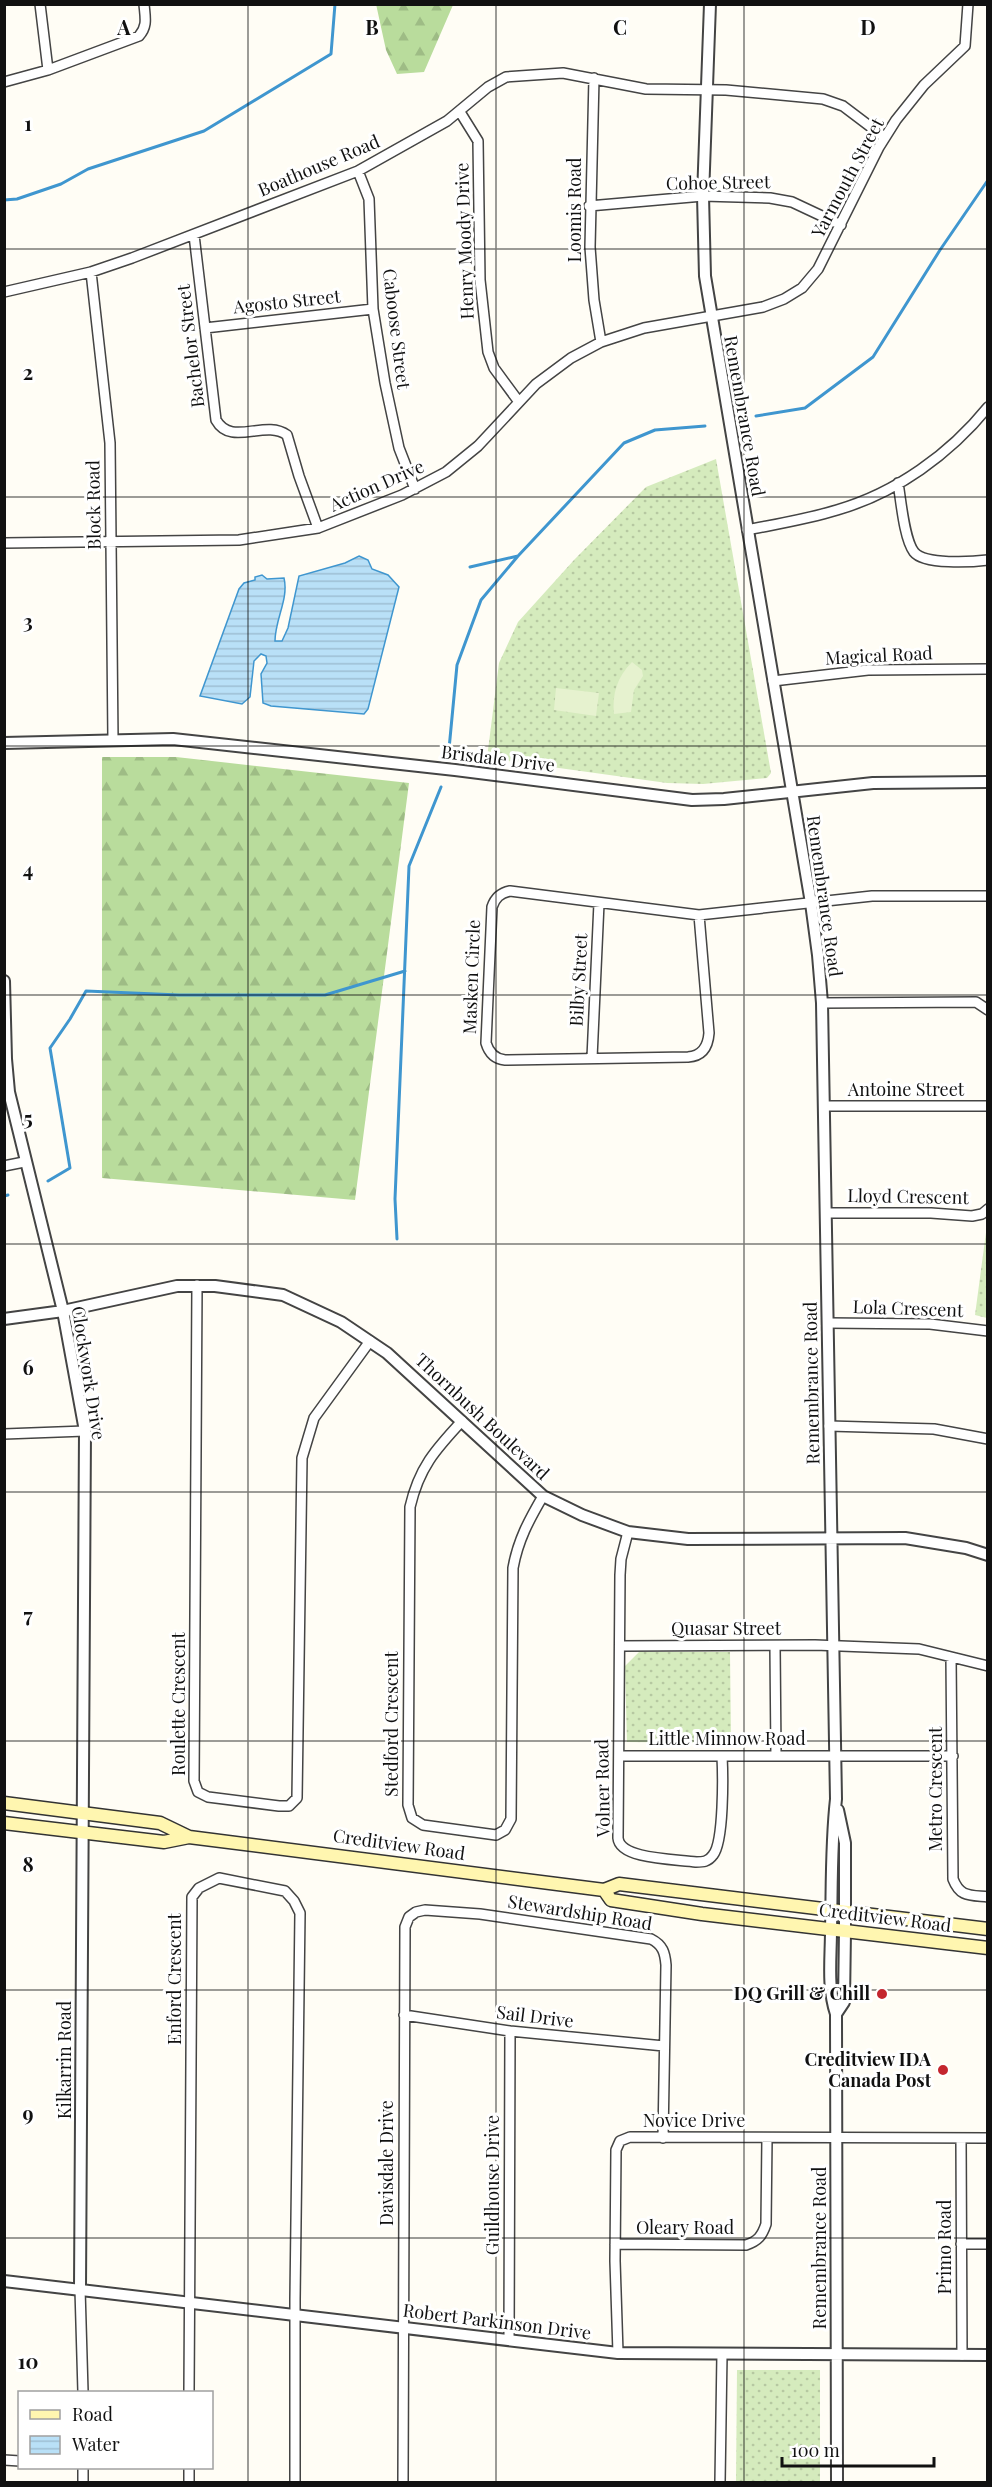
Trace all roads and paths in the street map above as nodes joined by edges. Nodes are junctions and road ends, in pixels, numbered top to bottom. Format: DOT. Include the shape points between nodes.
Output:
graph roads {
  1 [pos="40,4"];
  2 [pos="144,4"];
  3 [pos="710,4"];
  4 [pos="967,5"];
  5 [pos="48,70"];
  6 [pos="594,78"];
  7 [pos="4,82"];
  8 [pos="706,91"];
  9 [pos="460,112"];
  10 [pos="884,137"];
  11 [pos="358,171"];
  12 [pos="703,196"];
  13 [pos="589,206"];
  14 [pos="841,225"];
  15 [pos="194,235"];
  16 [pos="91,272"];
  17 [pos="4,292"];
  18 [pos="373,309"];
  19 [pos="711,316"];
  20 [pos="205,328"];
  21 [pos="601,342"];
  22 [pos="519,402"];
  23 [pos="987,406"];
  24 [pos="898,483"];
  25 [pos="415,489"];
  26 [pos="318,528"];
  27 [pos="747,530"];
  28 [pos="111,541"];
  29 [pos="4,543"];
  30 [pos="987,560"];
  31 [pos="987,669"];
  32 [pos="773,681"];
  33 [pos="113,740"];
  34 [pos="4,743"];
  35 [pos="987,782"];
  36 [pos="792,792"];
  37 [pos="987,896"];
  38 [pos="599,903"];
  39 [pos="811,903"];
  40 [pos="699,915"];
  41 [pos="4,981"];
  42 [pos="822,1003"];
  43 [pos="987,1010"];
  44 [pos="592,1059"];
  45 [pos="824,1106"];
  46 [pos="987,1106"];
  47 [pos="24,1162"];
  48 [pos="4,1166"];
  49 [pos="987,1209"];
  50 [pos="826,1213"];
  51 [pos="197,1285"];
  52 [pos="63,1311"];
  53 [pos="4,1319"];
  54 [pos="828,1323"];
  55 [pos="987,1331"];
  56 [pos="370,1341"];
  57 [pos="462,1421"];
  58 [pos="829,1426"];
  59 [pos="84,1431"];
  60 [pos="4,1434"];
  61 [pos="987,1439"];
  62 [pos="543,1496"];
  63 [pos="628,1532"];
  64 [pos="831,1540"];
  65 [pos="987,1555"];
  66 [pos="620,1646"];
  67 [pos="775,1646"];
  68 [pos="833,1646"];
  69 [pos="951,1657"];
  70 [pos="987,1666"];
  71 [pos="619,1756"];
  72 [pos="722,1756"];
  73 [pos="776,1756"];
  74 [pos="835,1756"];
  75 [pos="953,1756"];
  76 [pos="836,1799"];
  77 [pos="4,1803"];
  78 [pos="82,1812"];
  79 [pos="4,1823"];
  80 [pos="82,1832"];
  81 [pos="189,1837"];
  82 [pos="604,1890"];
  83 [pos="987,1897"];
  84 [pos="831,1910"];
  85 [pos="845,1912"];
  86 [pos="480,1914"];
  87 [pos="831,1929"];
  88 [pos="983,1929"];
  89 [pos="845,1931"];
  90 [pos="950,1944"];
  91 [pos="987,1948"];
  92 [pos="836,2014"];
  93 [pos="404,2015"];
  94 [pos="510,2031"];
  95 [pos="664,2046"];
  96 [pos="663,2138"];
  97 [pos="767,2138"];
  98 [pos="987,2138"];
  99 [pos="837,2139"];
  100 [pos="961,2139"];
  101 [pos="615,2244"];
  102 [pos="961,2244"];
  103 [pos="987,2244"];
  104 [pos="4,2280"];
  105 [pos="80,2289"];
  106 [pos="190,2302"];
  107 [pos="294,2315"];
  108 [pos="404,2328"];
  109 [pos="509,2340"];
  110 [pos="618,2353"];
  111 [pos="722,2354"];
  112 [pos="837,2354"];
  113 [pos="962,2355"];
  114 [pos="987,2355"];
  115 [pos="83,2391"];
  116 [pos="189,2391"];
  117 [pos="295,2482"];
  118 [pos="403,2482"];
  119 [pos="720,2482"];
  120 [pos="837,2482"];
  1 -- 5 [label="street"];
  2 -- 5 [label="street" via="146,24 139,36"];
  3 -- 8 [label="street, Remembrance Road"];
  4 -- 10 [label="street, Yarmouth Street" via="965,46 912,98"];
  5 -- 7 [label="street"];
  6 -- 8 [label="street, Boathouse Road" via="646,89"];
  6 -- 9 [label="street, Boathouse Road" via="563,73 506,77"];
  6 -- 13 [label="street, Loomis Road"];
  8 -- 10 [label="street, Boathouse Road" via="823,99 843,106"];
  8 -- 12 [label="street, Remembrance Road"];
  9 -- 11 [label="street, Boathouse Road"];
  9 -- 22 [label="street, Henry Moody Drive" via="478,141 480,269 488,352 494,368"];
  10 -- 14 [label="street, Yarmouth Street"];
  11 -- 15 [label="street, Boathouse Road"];
  11 -- 18 [label="street, Caboose Street" via="369,199"];
  12 -- 13 [label="street, Cohoe Street"];
  12 -- 14 [label="street, Cohoe Street" via="781,199"];
  12 -- 19 [label="street, Remembrance Road" via="705,276"];
  13 -- 21 [label="street, Loomis Road" via="591,271"];
  14 -- 19 [label="street, Yarmouth Street" via="818,269 802,288 776,303"];
  15 -- 16 [label="street, Boathouse Road"];
  15 -- 20 [label="street, Bachelor Street"];
  16 -- 17 [label="street, Boathouse Road"];
  16 -- 28 [label="street, Block Road" via="110,443"];
  18 -- 20 [label="street, Agosto Street"];
  18 -- 25 [label="street, Caboose Street" via="389,408"];
  19 -- 21 [label="street, Action Drive" via="644,328"];
  19 -- 27 [label="street, Remembrance Road"];
  20 -- 26 [label="street, Bachelor Street" via="216,420 226,432 273,429 287,435"];
  21 -- 22 [label="street, Action Drive" via="555,369"];
  22 -- 25 [label="street, Action Drive" via="464,458"];
  23 -- 24 [label="street" via="949,448"];
  24 -- 27 [label="street" via="839,510"];
  24 -- 30 [label="street" via="912,551 935,560"];
  25 -- 26 [label="street, Action Drive"];
  26 -- 28 [label="street, Action Drive" via="239,540"];
  27 -- 32 [label="street, Remembrance Road"];
  28 -- 29 [label="street, Action Drive"];
  28 -- 33 [label="street, Block Road"];
  31 -- 32 [label="street, Magical Road" via="868,670"];
  32 -- 36 [label="street, Remembrance Road"];
  33 -- 34 [label="street, Brisdale Drive"];
  33 -- 36 [label="street, Brisdale Drive" via="202,742 692,800"];
  35 -- 36 [label="street, Brisdale Drive" via="873,783"];
  36 -- 39 [label="street, Remembrance Road"];
  37 -- 39 [label="street, Masken Circle" via="872,896"];
  38 -- 40 [label="street, Masken Circle"];
  38 -- 44 [label="street, Bilby Street"];
  38 -- 44 [label="street, Masken Circle" via="510,891 503,892 492,908 486,1043 491,1053 506,1060"];
  39 -- 40 [label="street, Masken Circle"];
  39 -- 42 [label="street, Remembrance Road"];
  40 -- 44 [label="street, Masken Circle" via="709,1033 705,1049 688,1057"];
  41 -- 47 [label="street, Clockwork Drive" via="9,1092"];
  42 -- 43 [label="street" via="976,1002"];
  42 -- 45 [label="street, Remembrance Road"];
  45 -- 46 [label="street, Antoine Street"];
  45 -- 50 [label="street, Remembrance Road"];
  47 -- 48 [label="street"];
  47 -- 52 [label="street, Clockwork Drive"];
  49 -- 50 [label="street, Lloyd Crescent" via="972,1216"];
  50 -- 54 [label="street, Remembrance Road"];
  51 -- 52 [label="street, Thornbush Boulevard" via="156,1289"];
  51 -- 56 [label="street, Thornbush Boulevard" via="283,1295 341,1322"];
  51 -- 56 [label="street, Roulette Crescent" via="194,1781 198,1792 208,1797 279,1806 289,1806 297,1798 302,1458 314,1418"];
  52 -- 53 [label="street, Thornbush Boulevard"];
  52 -- 59 [label="street, Clockwork Drive"];
  54 -- 55 [label="street, Lola Crescent" via="930,1324"];
  54 -- 58 [label="street, Remembrance Road"];
  56 -- 57 [label="street, Thornbush Boulevard"];
  57 -- 62 [label="street, Thornbush Boulevard"];
  57 -- 62 [label="street, Stedford Crescent" via="421,1471 410,1507 408,1805 412,1818 423,1825 496,1835 505,1830 511,1819 513,1568 521,1535"];
  58 -- 61 [label="street" via="934,1429"];
  58 -- 64 [label="street, Remembrance Road"];
  59 -- 60 [label="street"];
  59 -- 78 [label="street, Clockwork Drive"];
  62 -- 63 [label="street, Thornbush Boulevard"];
  63 -- 64 [label="street, Thornbush Boulevard" via="688,1539"];
  63 -- 66 [label="street, Volner Road" via="621,1560"];
  64 -- 65 [label="street, Thornbush Boulevard" via="905,1539"];
  64 -- 68 [label="street, Remembrance Road"];
  66 -- 67 [label="street, Quasar Street"];
  66 -- 71 [label="street, Volner Road"];
  67 -- 68 [label="street, Quasar Street"];
  67 -- 73 [label="street"];
  68 -- 69 [label="street, Quasar Street" via="919,1649"];
  68 -- 74 [label="street, Remembrance Road"];
  69 -- 70 [label="street, Quasar Street"];
  69 -- 75 [label="street, Metro Crescent"];
  71 -- 72 [label="street, Little Minnow Road"];
  71 -- 72 [label="street, Volner Road" via="619,1843 632,1854 696,1862 705,1862 716,1849 722,1806"];
  72 -- 73 [label="street, Little Minnow Road"];
  73 -- 74 [label="street, Little Minnow Road"];
  74 -- 75 [label="street, Little Minnow Road"];
  74 -- 76 [label="street, Remembrance Road"];
  75 -- 83 [label="street, Metro Crescent" via="953,1879 957,1889 967,1895"];
  76 -- 84 [label="street, Remembrance Road" via="831,1843"];
  76 -- 85 [label="street, Remembrance Road" via="845,1844"];
  77 -- 78 [label="main road, Creditview Road"];
  78 -- 80 [label="street, Clockwork Drive"];
  78 -- 81 [label="main road, Creditview Road" via="160,1822"];
  79 -- 80 [label="main road, Creditview Road"];
  80 -- 81 [label="main road, Creditview Road" via="164,1842"];
  80 -- 105 [label="street, Kilkarrin Road"];
  81 -- 82 [label="main road, Creditview Road"];
  82 -- 84 [label="main road, Creditview Road" via="619,1884"];
  82 -- 87 [label="main road, Creditview Road" via="611,1900"];
  84 -- 85 [label="main road, Creditview Road"];
  84 -- 87 [label="street, Remembrance Road"];
  85 -- 88 [label="main road, Creditview Road"];
  85 -- 89 [label="street, Remembrance Road"];
  86 -- 93 [label="street, Davisdale Drive" via="425,1910 409,1917 405,1927"];
  86 -- 95 [label="street, Stewardship Road" via="657,1942 666,1965"];
  87 -- 89 [label="main road, Creditview Road"];
  87 -- 92 [label="street, Remembrance Road" via="832,2001"];
  88 -- 90 [label="main road" via="955,1935"];
  89 -- 90 [label="main road, Creditview Road"];
  89 -- 92 [label="street, Remembrance Road" via="844,2002"];
  90 -- 91 [label="main road, Creditview Road"];
  92 -- 99 [label="street, Remembrance Road"];
  93 -- 94 [label="street, Sail Drive"];
  93 -- 108 [label="street, Davisdale Drive"];
  94 -- 95 [label="street, Sail Drive"];
  94 -- 109 [label="street, Guildhouse Drive"];
  95 -- 96 [label="street, Stewardship Road"];
  96 -- 97 [label="street, Novice Drive"];
  96 -- 101 [label="street, Novice Drive" via="630,2137 620,2141 616,2150"];
  97 -- 99 [label="street, Novice Drive"];
  97 -- 101 [label="street, Oleary Road" via="766,2224 762,2237 746,2245"];
  98 -- 100 [label="street, Novice Drive"];
  99 -- 100 [label="street, Novice Drive"];
  99 -- 112 [label="street, Remembrance Road"];
  100 -- 102 [label="street, Primo Road"];
  101 -- 110 [label="street, Novice Drive"];
  102 -- 103 [label="street"];
  102 -- 113 [label="street, Primo Road"];
  104 -- 105 [label="street, Robert Parkinson Drive"];
  105 -- 106 [label="street, Robert Parkinson Drive"];
  105 -- 115 [label="street"];
  106 -- 107 [label="street, Robert Parkinson Drive"];
  106 -- 107 [label="street, Enford Crescent" via="192,1897 199,1888 219,1878 285,1891 300,1913"];
  106 -- 116 [label="street"];
  107 -- 108 [label="street, Robert Parkinson Drive"];
  107 -- 117 [label="street"];
  108 -- 109 [label="street, Robert Parkinson Drive"];
  108 -- 118 [label="street, Davisdale Drive"];
  109 -- 110 [label="street, Robert Parkinson Drive"];
  110 -- 111 [label="street, Robert Parkinson Drive"];
  111 -- 112 [label="street, Robert Parkinson Drive"];
  111 -- 119 [label="street"];
  112 -- 113 [label="street, Robert Parkinson Drive"];
  112 -- 120 [label="street, Remembrance Road"];
  113 -- 114 [label="street, Robert Parkinson Drive"];
}
